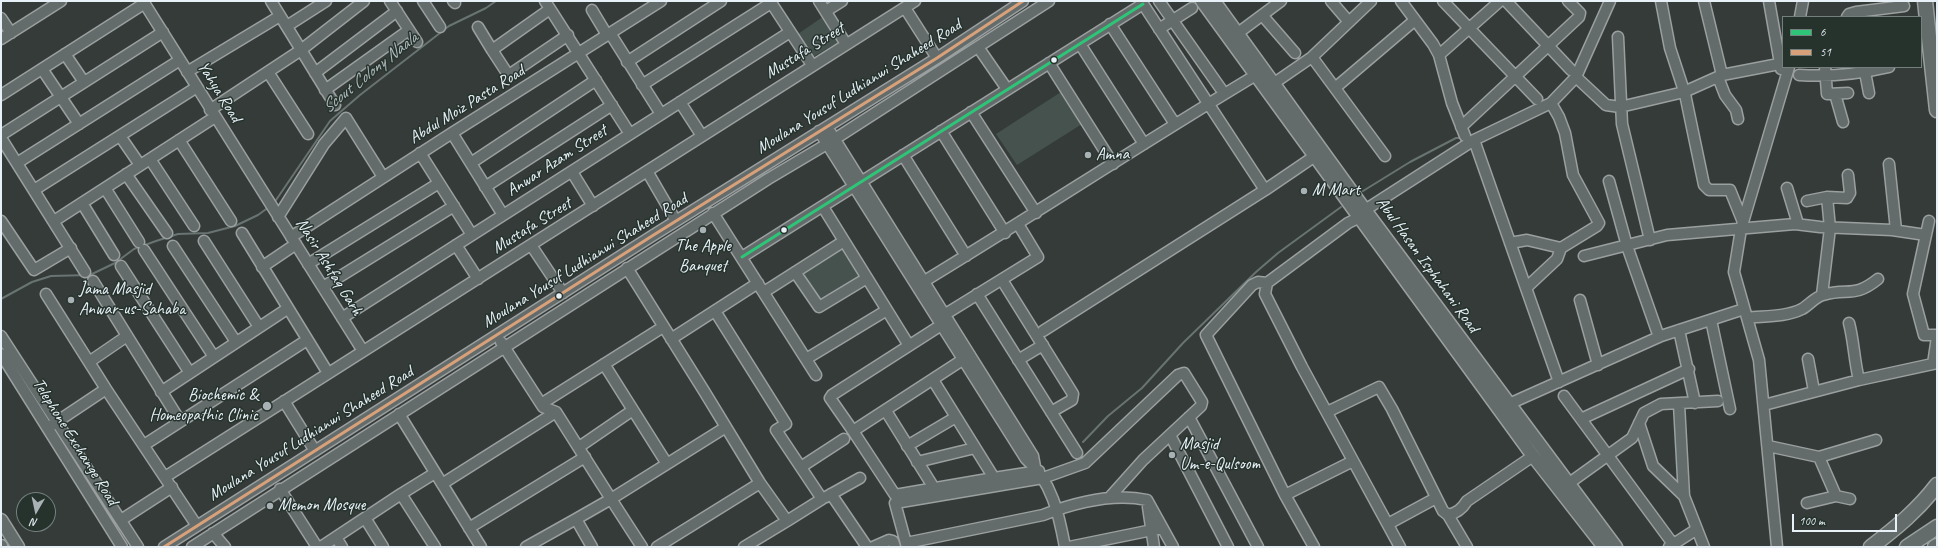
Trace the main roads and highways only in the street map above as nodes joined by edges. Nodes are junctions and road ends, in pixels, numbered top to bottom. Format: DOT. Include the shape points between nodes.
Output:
graph roads {
  1 [pos="1202,1"];
  2 [pos="1214,1"];
  3 [pos="1925,1"];
  4 [pos="1270,86"];
  5 [pos="1937,110"];
  6 [pos="1363,213"];
  7 [pos="1505,408"];
  8 [pos="1937,485"];
  9 [pos="1,520"];
  10 [pos="1937,528"];
  11 [pos="18,547"];
  12 [pos="1604,547"];
  13 [pos="1616,547"];
  14 [pos="1871,547"];
  15 [pos="1907,547"];
  1 -- 4 [label="main road, Abul Hasan Isphahani Road" via="1256,75"];
  2 -- 4 [label="main road, Abul Hasan Isphahani Road" via="1238,33"];
  3 -- 5 [label="highway"];
  4 -- 6 [label="main road, Abul Hasan Isphahani Road"];
  4 -- 6 [label="main road, Abul Hasan Isphahani Road" via="1315,156"];
  6 -- 7 [label="main road, Abul Hasan Isphahani Road"];
  7 -- 12 [label="main road, Abul Hasan Isphahani Road" via="1533,456"];
  7 -- 13 [label="main road, Abul Hasan Isphahani Road"];
  8 -- 14 [label="highway" via="1901,524"];
  9 -- 11 [label="main road"];
  10 -- 15 [label="highway"];
}
